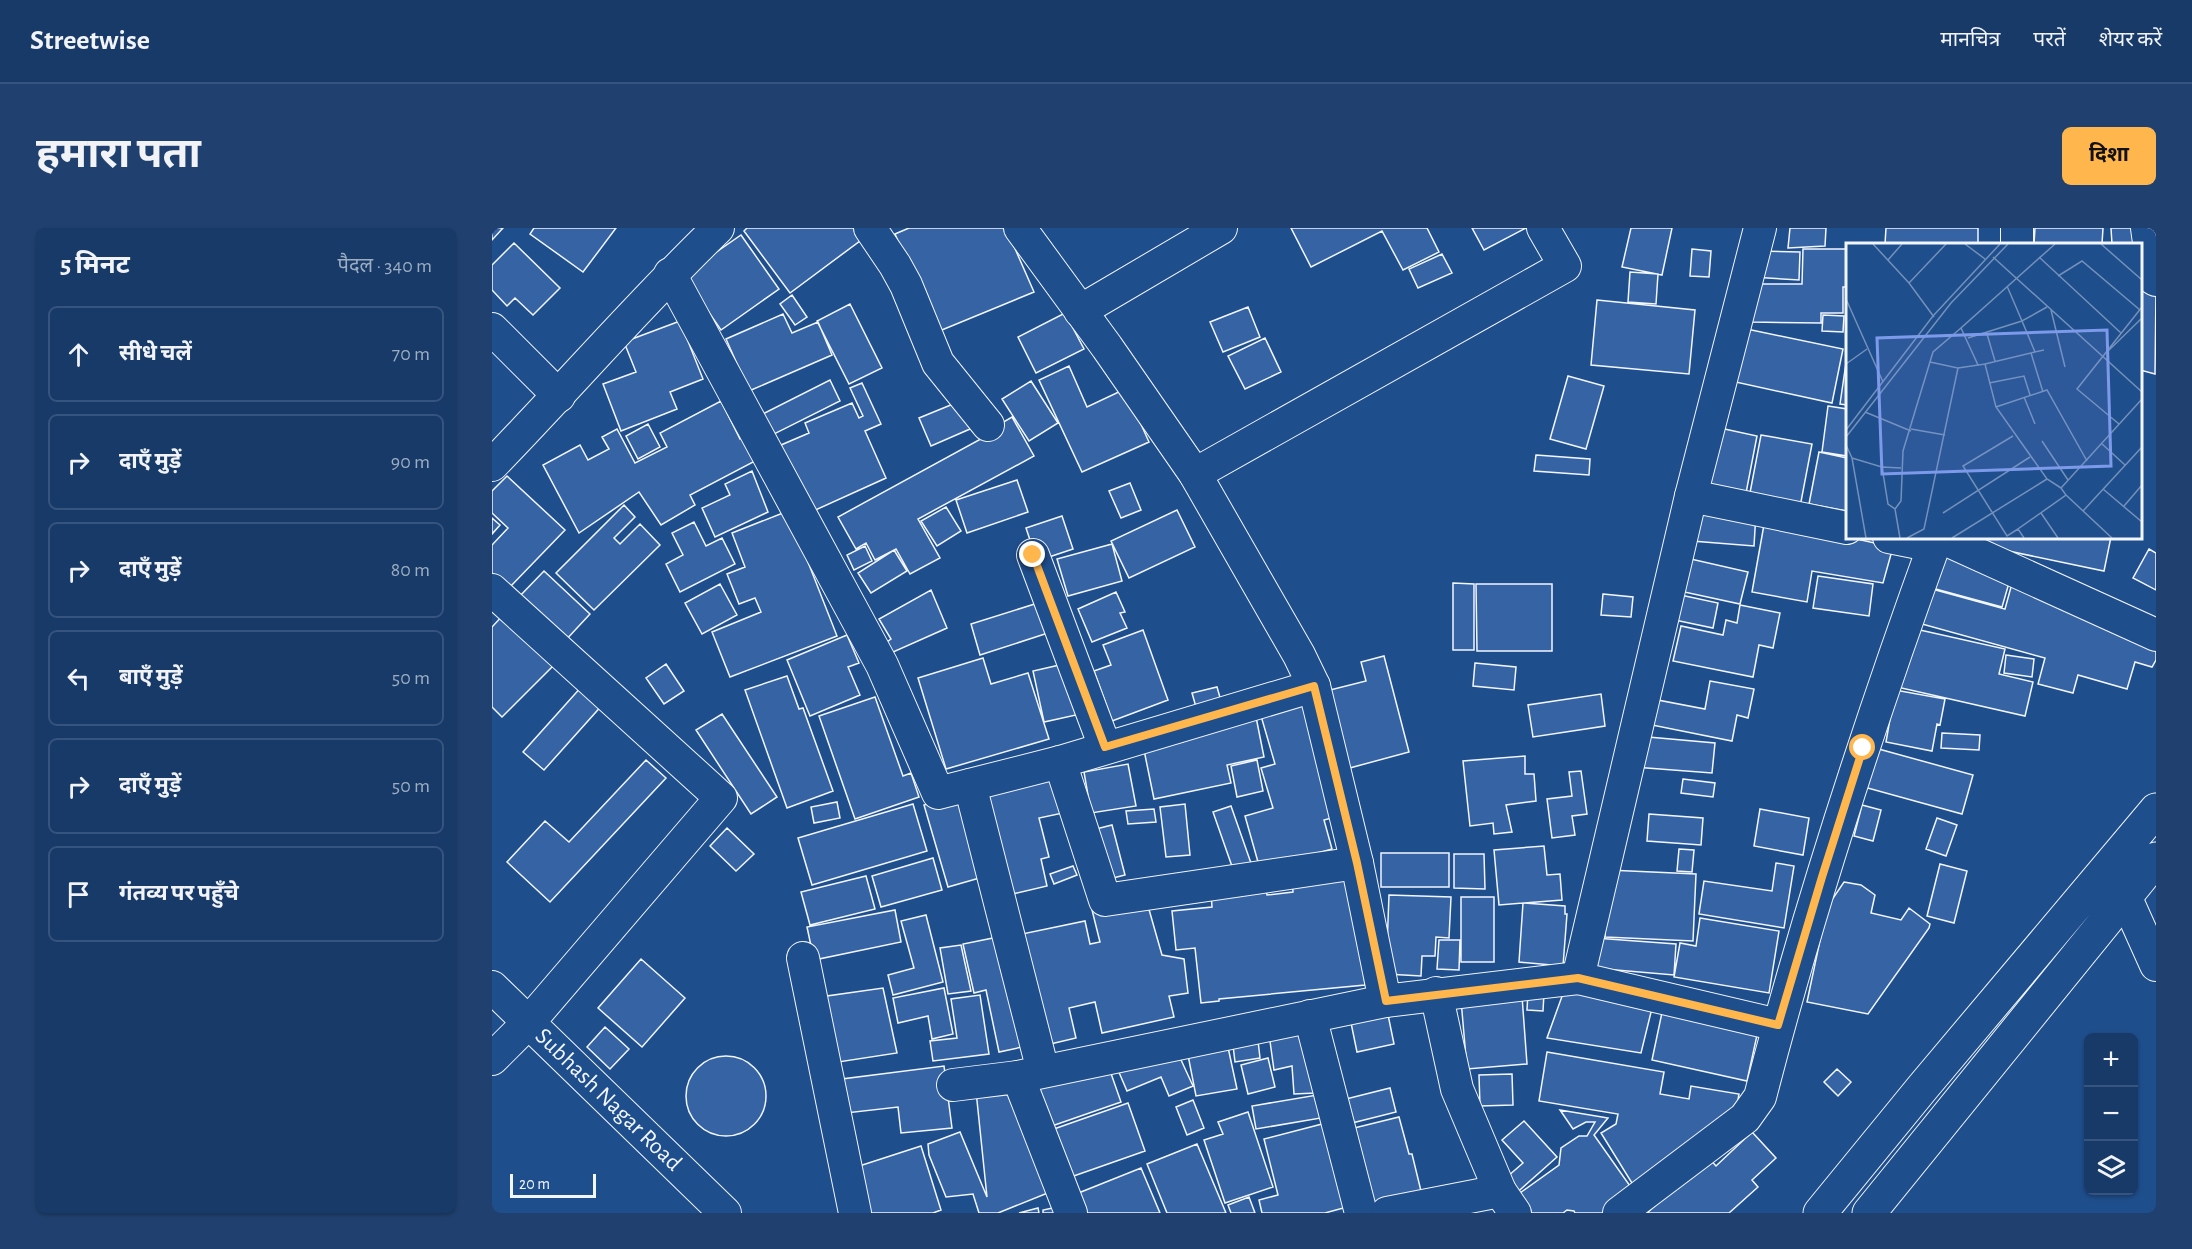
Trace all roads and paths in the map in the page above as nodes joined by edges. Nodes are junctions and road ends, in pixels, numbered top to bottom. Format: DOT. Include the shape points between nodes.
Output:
graph roads {
  1 [pos="718,228"];
  2 [pos="870,228"];
  3 [pos="1020,228"];
  4 [pos="1221,228"];
  5 [pos="1543,228"];
  6 [pos="1760,228"];
  7 [pos="2148,228"];
  8 [pos="670,274"];
  9 [pos="2150,279"];
  10 [pos="1080,311"];
  11 [pos="492,329"];
  12 [pos="559,396"];
  13 [pos="988,425"];
  14 [pos="492,465"];
  15 [pos="1195,474"];
  16 [pos="1691,496"];
  17 [pos="1846,528"];
  18 [pos="1905,538"];
  19 [pos="1937,540"];
  20 [pos="1033,555"];
  21 [pos="492,590"];
  22 [pos="2156,635"];
  23 [pos="1314,686"];
  24 [pos="1105,747"];
  25 [pos="1060,762"];
  26 [pos="970,785"];
  27 [pos="2156,810"];
  28 [pos="2156,859"];
  29 [pos="1357,863"];
  30 [pos="2125,896"];
  31 [pos="803,958"];
  32 [pos="2156,965"];
  33 [pos="1578,978"];
  34 [pos="492,987"];
  35 [pos="1436,993"];
  36 [pos="1386,1001"];
  37 [pos="1310,1016"];
  38 [pos="528,1022"];
  39 [pos="1778,1025"];
  40 [pos="492,1056"];
  41 [pos="1031,1074"];
  42 [pos="953,1085"];
  43 [pos="1508,1202"];
  44 [pos="724,1213"];
  45 [pos="855,1213"];
  46 [pos="1071,1213"];
  47 [pos="1361,1213"];
  48 [pos="1387,1213"];
  49 [pos="1619,1213"];
  50 [pos="1820,1213"];
  51 [pos="1869,1213"];
  1 -- 8 [label="street"];
  2 -- 13 [label="street" via="906,285 939,363"];
  3 -- 10 [label="street"];
  4 -- 10 [label="street"];
  5 -- 15 [label="street" via="1565,266"];
  6 -- 16 [label="street"];
  7 -- 9 [label="street"];
  8 -- 12 [label="street"];
  8 -- 26 [label="street" via="882,665 938,793"];
  10 -- 15 [label="street"];
  11 -- 12 [label="street"];
  12 -- 14 [label="street"];
  15 -- 23 [label="street"];
  16 -- 17 [label="street"];
  16 -- 33 [label="street"];
  18 -- 19 [label="street"];
  19 -- 22 [label="street"];
  19 -- 39 [label="street" via="1863,748"];
  20 -- 24 [label="street"];
  21 -- 38 [label="street" via="722,798"];
  23 -- 24 [label="street"];
  23 -- 29 [label="street"];
  24 -- 25 [label="street"];
  25 -- 26 [label="street"];
  25 -- 29 [label="street" via="1105,900"];
  26 -- 41 [label="street"];
  27 -- 50 [label="main road"];
  28 -- 30 [label="main road"];
  29 -- 36 [label="street"];
  30 -- 32 [label="street"];
  30 -- 51 [label="main road"];
  31 -- 45 [label="street"];
  33 -- 35 [label="street"];
  33 -- 39 [label="street"];
  34 -- 38 [label="street, Subhash Nagar Road"];
  35 -- 36 [label="street"];
  35 -- 43 [label="street" via="1457,1089"];
  36 -- 37 [label="street"];
  37 -- 41 [label="street"];
  37 -- 47 [label="street"];
  38 -- 40 [label="street"];
  38 -- 44 [label="street, Subhash Nagar Road"];
  39 -- 49 [label="street" via="1760,1097 1745,1118"];
  41 -- 42 [label="street"];
  41 -- 46 [label="street"];
  43 -- 48 [label="street"];
}
